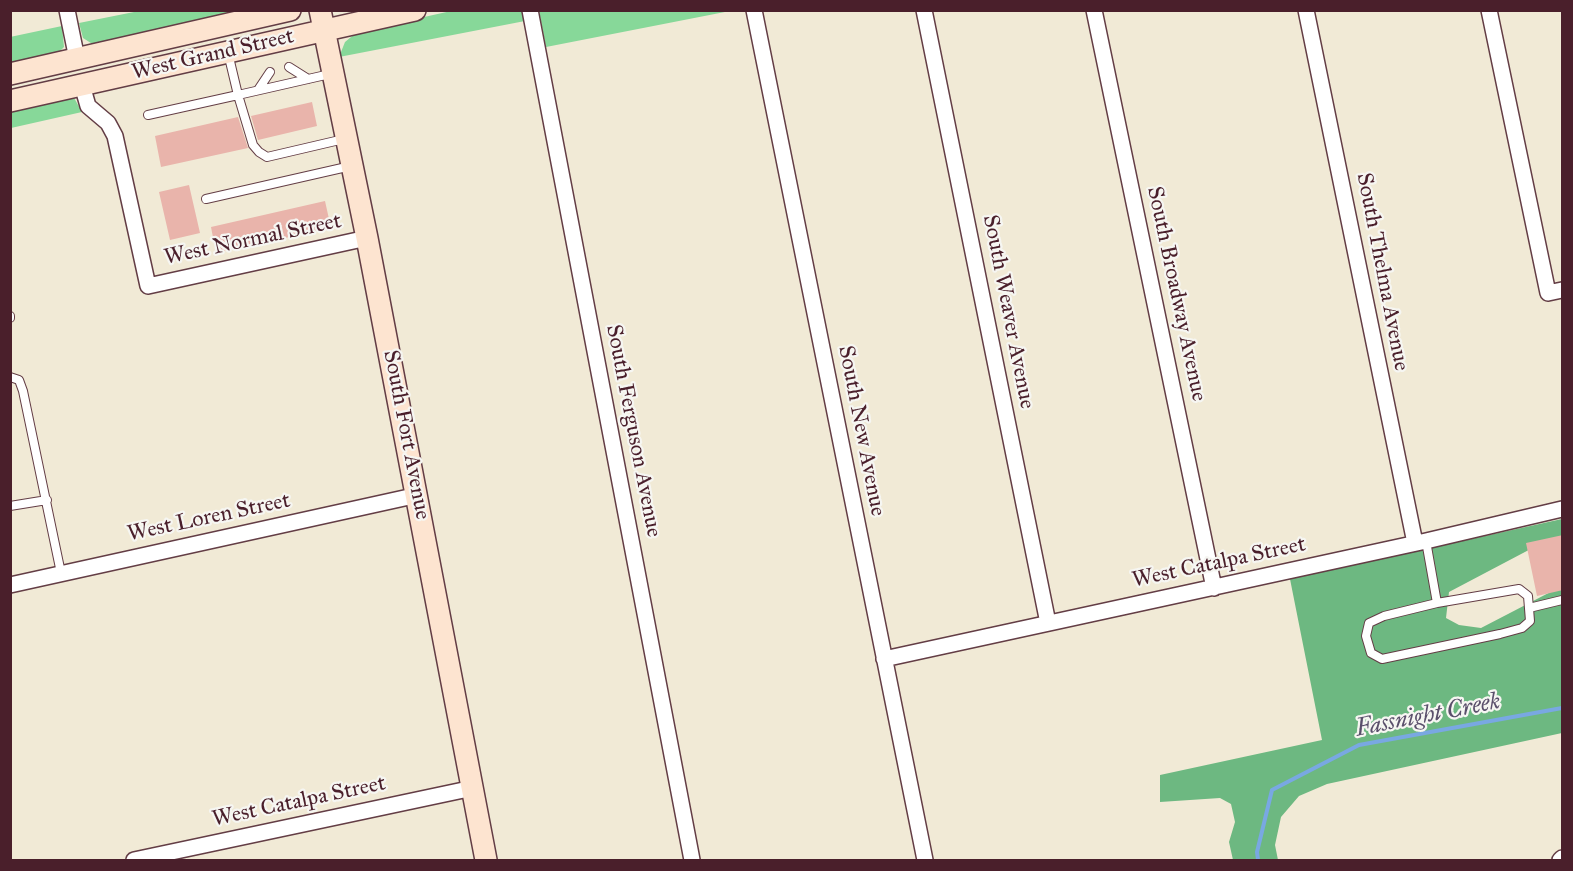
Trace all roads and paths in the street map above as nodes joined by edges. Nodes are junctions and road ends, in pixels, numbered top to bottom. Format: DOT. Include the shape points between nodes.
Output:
graph roads {
  1 [pos="68,10"];
  2 [pos="290,10"];
  3 [pos="415,10"];
  4 [pos="530,10"];
  5 [pos="754,10"];
  6 [pos="924,10"];
  7 [pos="1094,10"];
  8 [pos="1306,10"];
  9 [pos="1489,10"];
  10 [pos="322,20"];
  11 [pos="228,52"];
  12 [pos="77,59"];
  13 [pos="289,67"];
  14 [pos="270,72"];
  15 [pos="333,73"];
  16 [pos="10,74"];
  17 [pos="308,79"];
  18 [pos="82,85"];
  19 [pos="258,90"];
  20 [pos="238,95"];
  21 [pos="10,101"];
  22 [pos="148,115"];
  23 [pos="347,139"];
  24 [pos="352,166"];
  25 [pos="206,199"];
  26 [pos="368,238"];
  27 [pos="1555,291"];
  28 [pos="10,378"];
  29 [pos="418,495"];
  30 [pos="47,500"];
  31 [pos="10,506"];
  32 [pos="1563,509"];
  33 [pos="1420,542"];
  34 [pos="61,573"];
  35 [pos="10,585"];
  36 [pos="1214,588"];
  37 [pos="1563,600"];
  38 [pos="1437,603"];
  39 [pos="1529,608"];
  40 [pos="1048,623"];
  41 [pos="884,659"];
  42 [pos="473,788"];
  43 [pos="134,861"];
  44 [pos="486,861"];
  45 [pos="692,861"];
  46 [pos="925,861"];
  1 -- 12 [label="street"];
  2 -- 12 [label="street, West Grand Street"];
  3 -- 10 [label="street, West Grand Street"];
  4 -- 45 [label="street, South Ferguson Avenue"];
  5 -- 41 [label="street, South New Avenue"];
  6 -- 40 [label="street, South Weaver Avenue"];
  7 -- 36 [label="street, South Broadway Avenue"];
  8 -- 33 [label="street, South Thelma Avenue"];
  9 -- 27 [label="street"];
  10 -- 11 [label="street, West Grand Street"];
  10 -- 15 [label="street, South Fort Avenue"];
  11 -- 18 [label="street, West Grand Street"];
  11 -- 20 [label="lane"];
  12 -- 16 [label="street, West Grand Street"];
  13 -- 17 [label="lane"];
  14 -- 19 [label="lane"];
  15 -- 17 [label="lane"];
  15 -- 23 [label="street, South Fort Avenue"];
  17 -- 19 [label="lane"];
  18 -- 21 [label="street, West Grand Street"];
  18 -- 26 [label="street, West Normal Street" via="88,106 108,123 115,136 148,286"];
  19 -- 20 [label="lane"];
  20 -- 22 [label="lane"];
  20 -- 23 [label="lane" via="253,145 267,157"];
  23 -- 24 [label="street, South Fort Avenue"];
  24 -- 25 [label="lane"];
  24 -- 26 [label="street, South Fort Avenue"];
  26 -- 29 [label="street, South Fort Avenue"];
  28 -- 30 [label="lane" via="19,381 23,391"];
  29 -- 34 [label="street, West Loren Street"];
  29 -- 42 [label="street, South Fort Avenue"];
  30 -- 31 [label="lane"];
  30 -- 34 [label="lane"];
  32 -- 33 [label="street, West Catalpa Street"];
  33 -- 36 [label="street, West Catalpa Street"];
  33 -- 38 [label="lane"];
  34 -- 35 [label="street, West Loren Street"];
  36 -- 40 [label="street, West Catalpa Street"];
  37 -- 39 [label="lane"];
  38 -- 39 [label="lane" via="1519,589 1528,596"];
  38 -- 39 [label="lane" via="1369,622 1366,636 1371,653 1382,659 1522,628 1530,621"];
  40 -- 41 [label="street, West Catalpa Street"];
  41 -- 46 [label="street, South New Avenue"];
  42 -- 43 [label="street, West Catalpa Street"];
  42 -- 44 [label="street, South Fort Avenue"];
}
